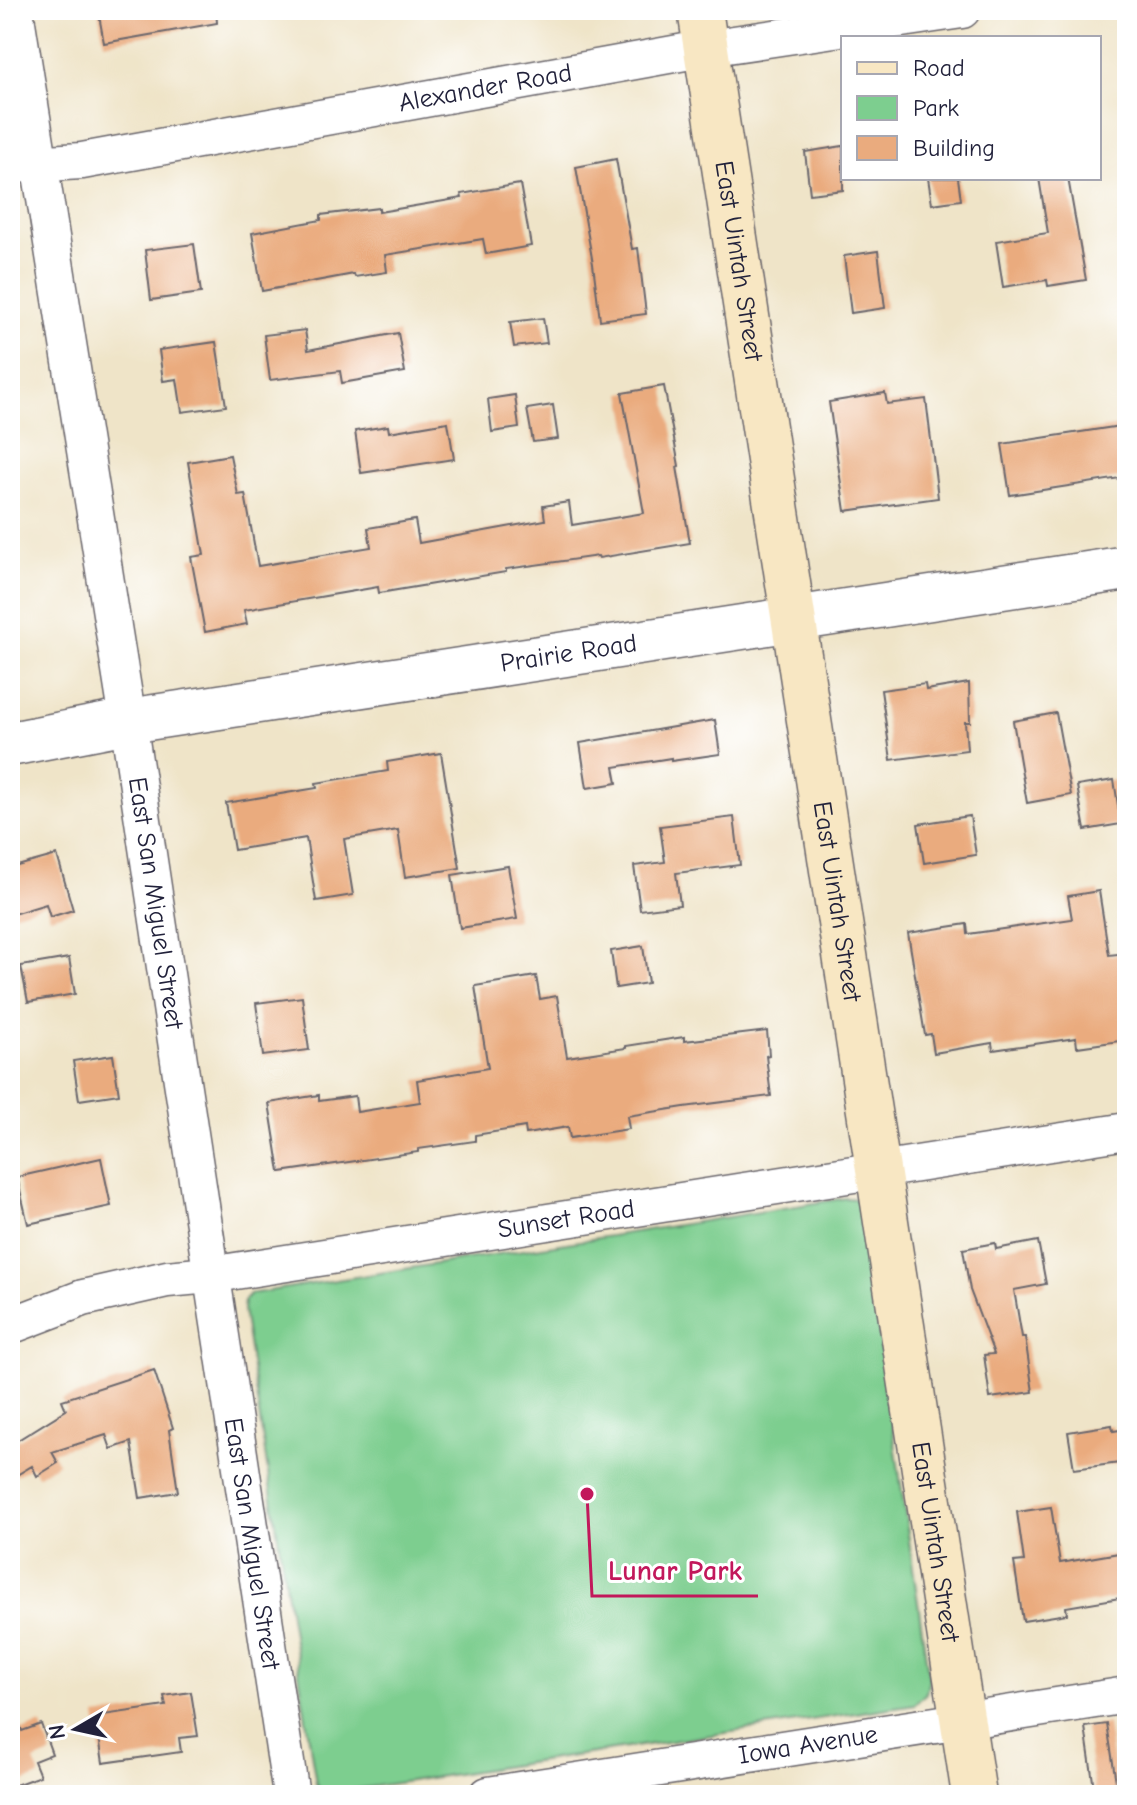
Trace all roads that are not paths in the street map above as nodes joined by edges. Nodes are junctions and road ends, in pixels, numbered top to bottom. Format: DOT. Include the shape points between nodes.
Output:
graph roads {
  1 [pos="15,10"];
  2 [pos="962,10"];
  3 [pos="703,29"];
  4 [pos="24,164"];
  5 [pos="1127,568"];
  6 [pos="794,618"];
  7 [pos="128,721"];
  8 [pos="10,744"];
  9 [pos="1127,1131"];
  10 [pos="877,1170"];
  11 [pos="210,1275"];
  12 [pos="10,1326"];
  13 [pos="1127,1695"];
  14 [pos="962,1721"];
  15 [pos="291,1795"];
  16 [pos="488,1795"];
  17 [pos="974,1795"];
  1 -- 4 [label="street, East San Miguel Street"];
  2 -- 3 [label="street, Alexander Road"];
  3 -- 4 [label="street, Alexander Road" via="82,161"];
  3 -- 6 [label="main road, East Uintah Street"];
  4 -- 7 [label="street, East San Miguel Street"];
  5 -- 6 [label="street, Prairie Road"];
  6 -- 7 [label="street, Prairie Road"];
  6 -- 10 [label="main road, East Uintah Street"];
  7 -- 8 [label="street, Prairie Road"];
  7 -- 11 [label="street, East San Miguel Street"];
  9 -- 10 [label="street, Sunset Road"];
  10 -- 11 [label="street, Sunset Road"];
  10 -- 14 [label="main road, East Uintah Street"];
  11 -- 12 [label="street, Sunset Road" via="83,1298"];
  11 -- 15 [label="street, East San Miguel Street"];
  13 -- 14 [label="street, Iowa Avenue"];
  14 -- 16 [label="street, Iowa Avenue"];
  14 -- 17 [label="main road, East Uintah Street"];
}
